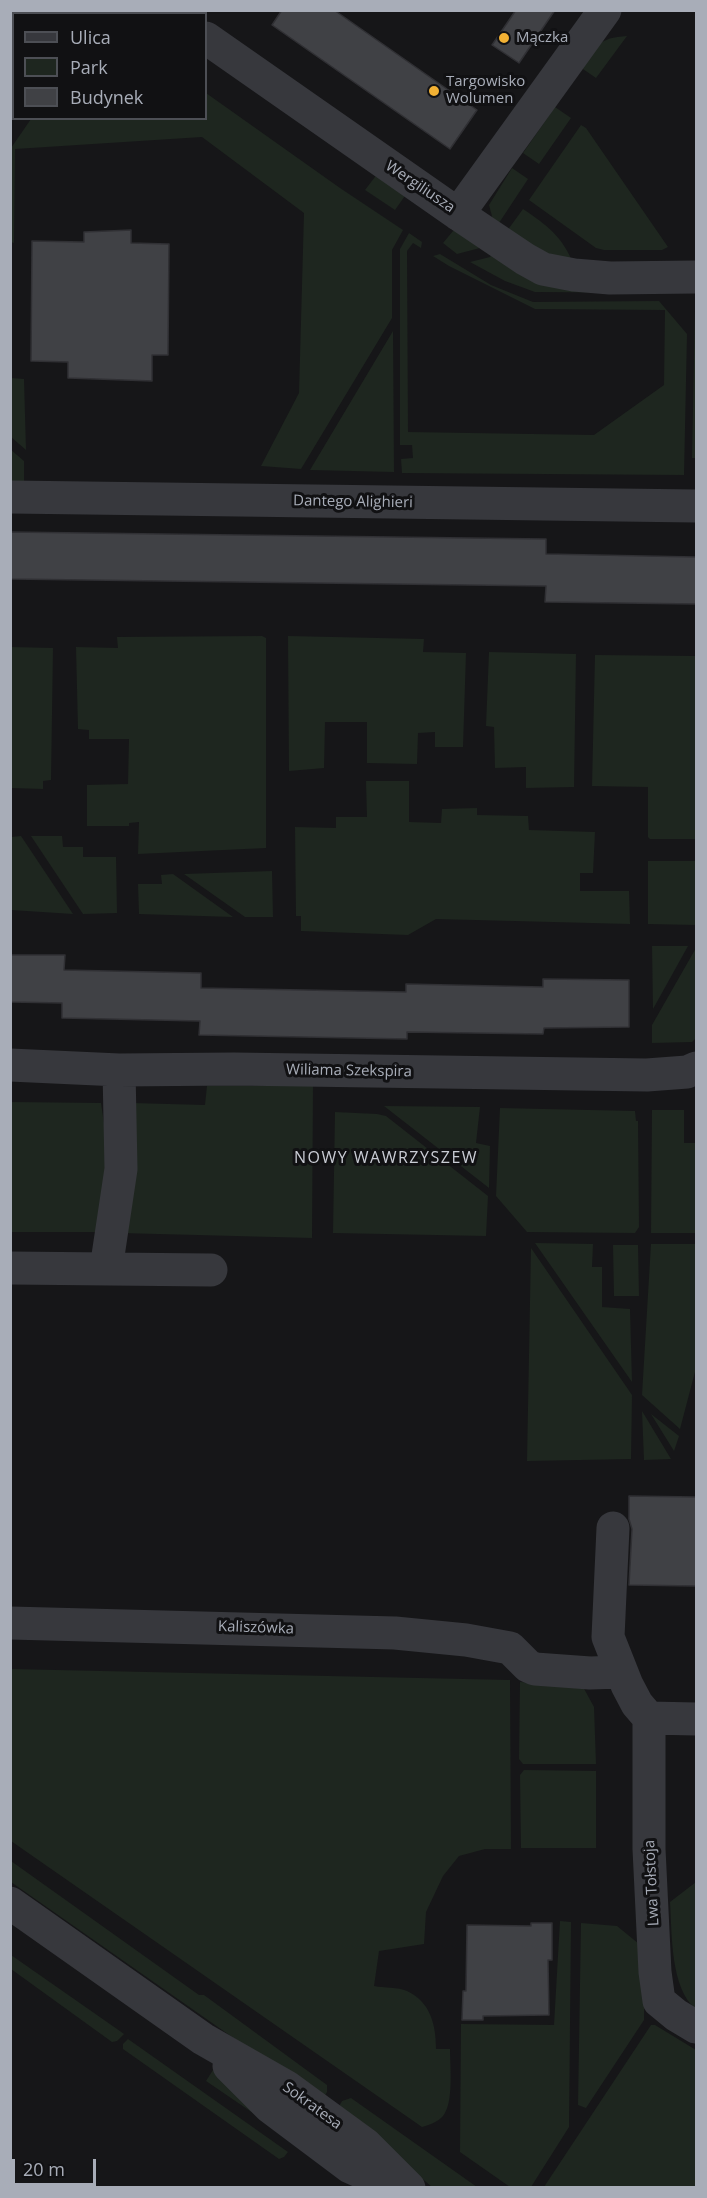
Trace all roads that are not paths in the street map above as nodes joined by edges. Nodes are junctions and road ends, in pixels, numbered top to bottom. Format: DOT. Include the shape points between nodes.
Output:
graph roads {
  1 [pos="605,10"];
  2 [pos="207,39"];
  3 [pos="458,214"];
  4 [pos="696,277"];
  5 [pos="10,497"];
  6 [pos="696,506"];
  7 [pos="10,1065"];
  8 [pos="119,1070"];
  9 [pos="692,1070"];
  10 [pos="10,1268"];
  11 [pos="106,1269"];
  12 [pos="211,1270"];
  13 [pos="613,1528"];
  14 [pos="10,1623"];
  15 [pos="621,1672"];
  16 [pos="649,1718"];
  17 [pos="696,1719"];
  18 [pos="10,1903"];
  19 [pos="696,2027"];
  20 [pos="203,2039"];
  21 [pos="396,2187"];
  22 [pos="409,2187"];
  1 -- 3 [label="street, Wergiliusza"];
  2 -- 3 [label="street, Wergiliusza"];
  3 -- 4 [label="street" via="543,269 601,277"];
  5 -- 6 [label="street, Dantego Alighieri"];
  7 -- 8 [label="street, Wiliama Szekspira"];
  8 -- 9 [label="street, Wiliama Szekspira" via="647,1076"];
  8 -- 11 [label="street" via="121,1169"];
  10 -- 11 [label="street"];
  11 -- 12 [label="street"];
  13 -- 15 [label="street" via="608,1637"];
  14 -- 15 [label="street, Kaliszówka" via="395,1633 512,1648 535,1669"];
  15 -- 16 [label="street"];
  16 -- 17 [label="street"];
  16 -- 19 [label="street, Lwa Tołstoja" via="649,1850 659,2001"];
  18 -- 20 [label="street, Sokratesa"];
  20 -- 21 [label="street, Sokratesa" via="270,2107 350,2167"];
  20 -- 22 [label="street, Sokratesa" via="287,2087 365,2144"];
}
